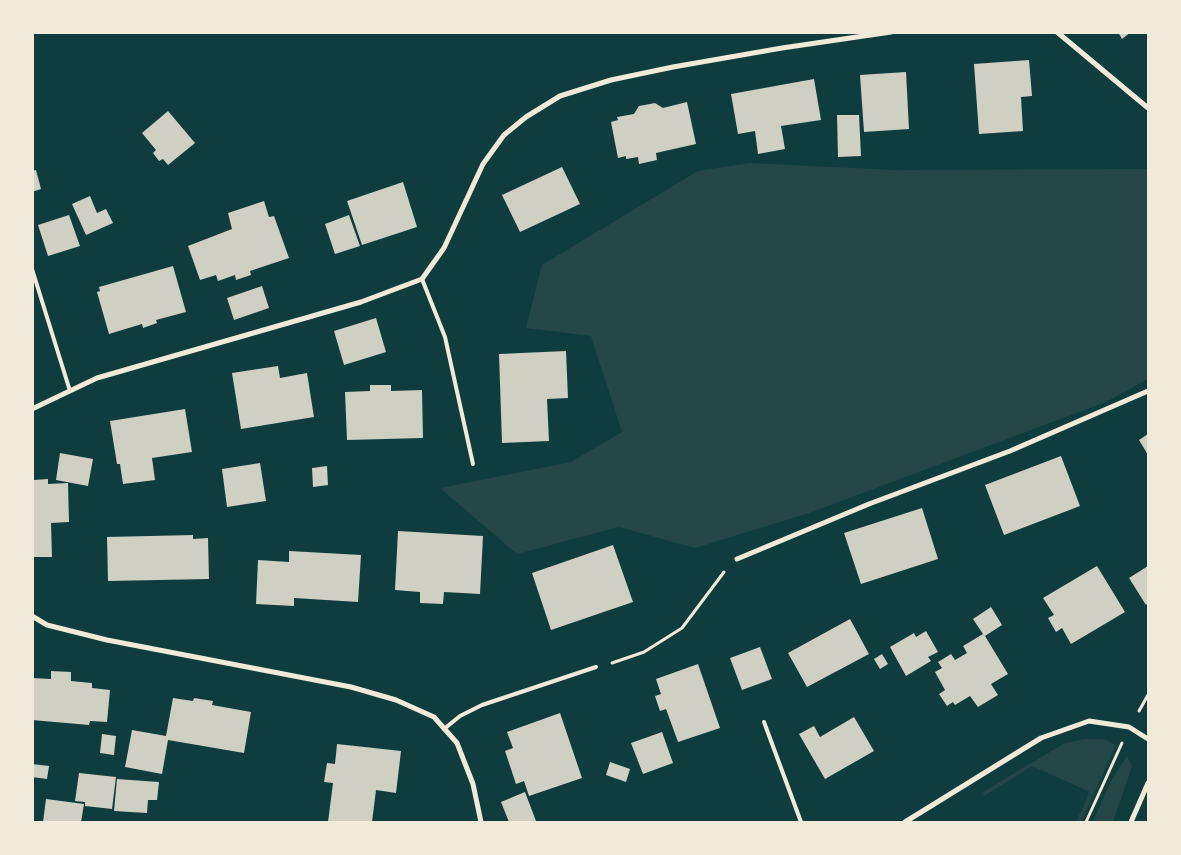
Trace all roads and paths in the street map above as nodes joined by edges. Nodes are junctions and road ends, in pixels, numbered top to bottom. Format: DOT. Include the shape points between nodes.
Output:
graph roads {
  1 [pos="891,32"];
  2 [pos="1057,32"];
  3 [pos="1148,108"];
  4 [pos="32,269"];
  5 [pos="422,279"];
  6 [pos="70,391"];
  7 [pos="1148,391"];
  8 [pos="32,409"];
  9 [pos="472,464"];
  10 [pos="737,559"];
  11 [pos="32,616"];
  12 [pos="596,667"];
  13 [pos="1148,695"];
  14 [pos="764,722"];
  15 [pos="1129,727"];
  16 [pos="444,729"];
  17 [pos="1148,739"];
  18 [pos="1148,783"];
  19 [pos="481,822"];
  20 [pos="801,822"];
  21 [pos="905,822"];
  22 [pos="1086,822"];
  23 [pos="1131,822"];
  1 -- 5 [label="street" via="782,48 612,80 560,96 526,116 504,134 483,164 444,248"];
  2 -- 3 [label="street"];
  4 -- 6 [label="lane"];
  5 -- 6 [label="street" via="361,302 97,378"];
  5 -- 9 [label="lane" via="445,337"];
  6 -- 8 [label="street"];
  7 -- 10 [label="street" via="1010,451 869,504"];
  10 -- 12 [label="path" via="682,628 644,652"];
  11 -- 16 [label="street" via="47,625 108,640 351,688 434,717"];
  12 -- 16 [label="lane" via="482,705"];
  13 -- 15 [label="path"];
  14 -- 20 [label="lane"];
  15 -- 17 [label="street"];
  15 -- 21 [label="street" via="1088,721 1042,738"];
  15 -- 22 [label="path"];
  16 -- 19 [label="street" via="457,743 470,776"];
  18 -- 23 [label="street"];
}
